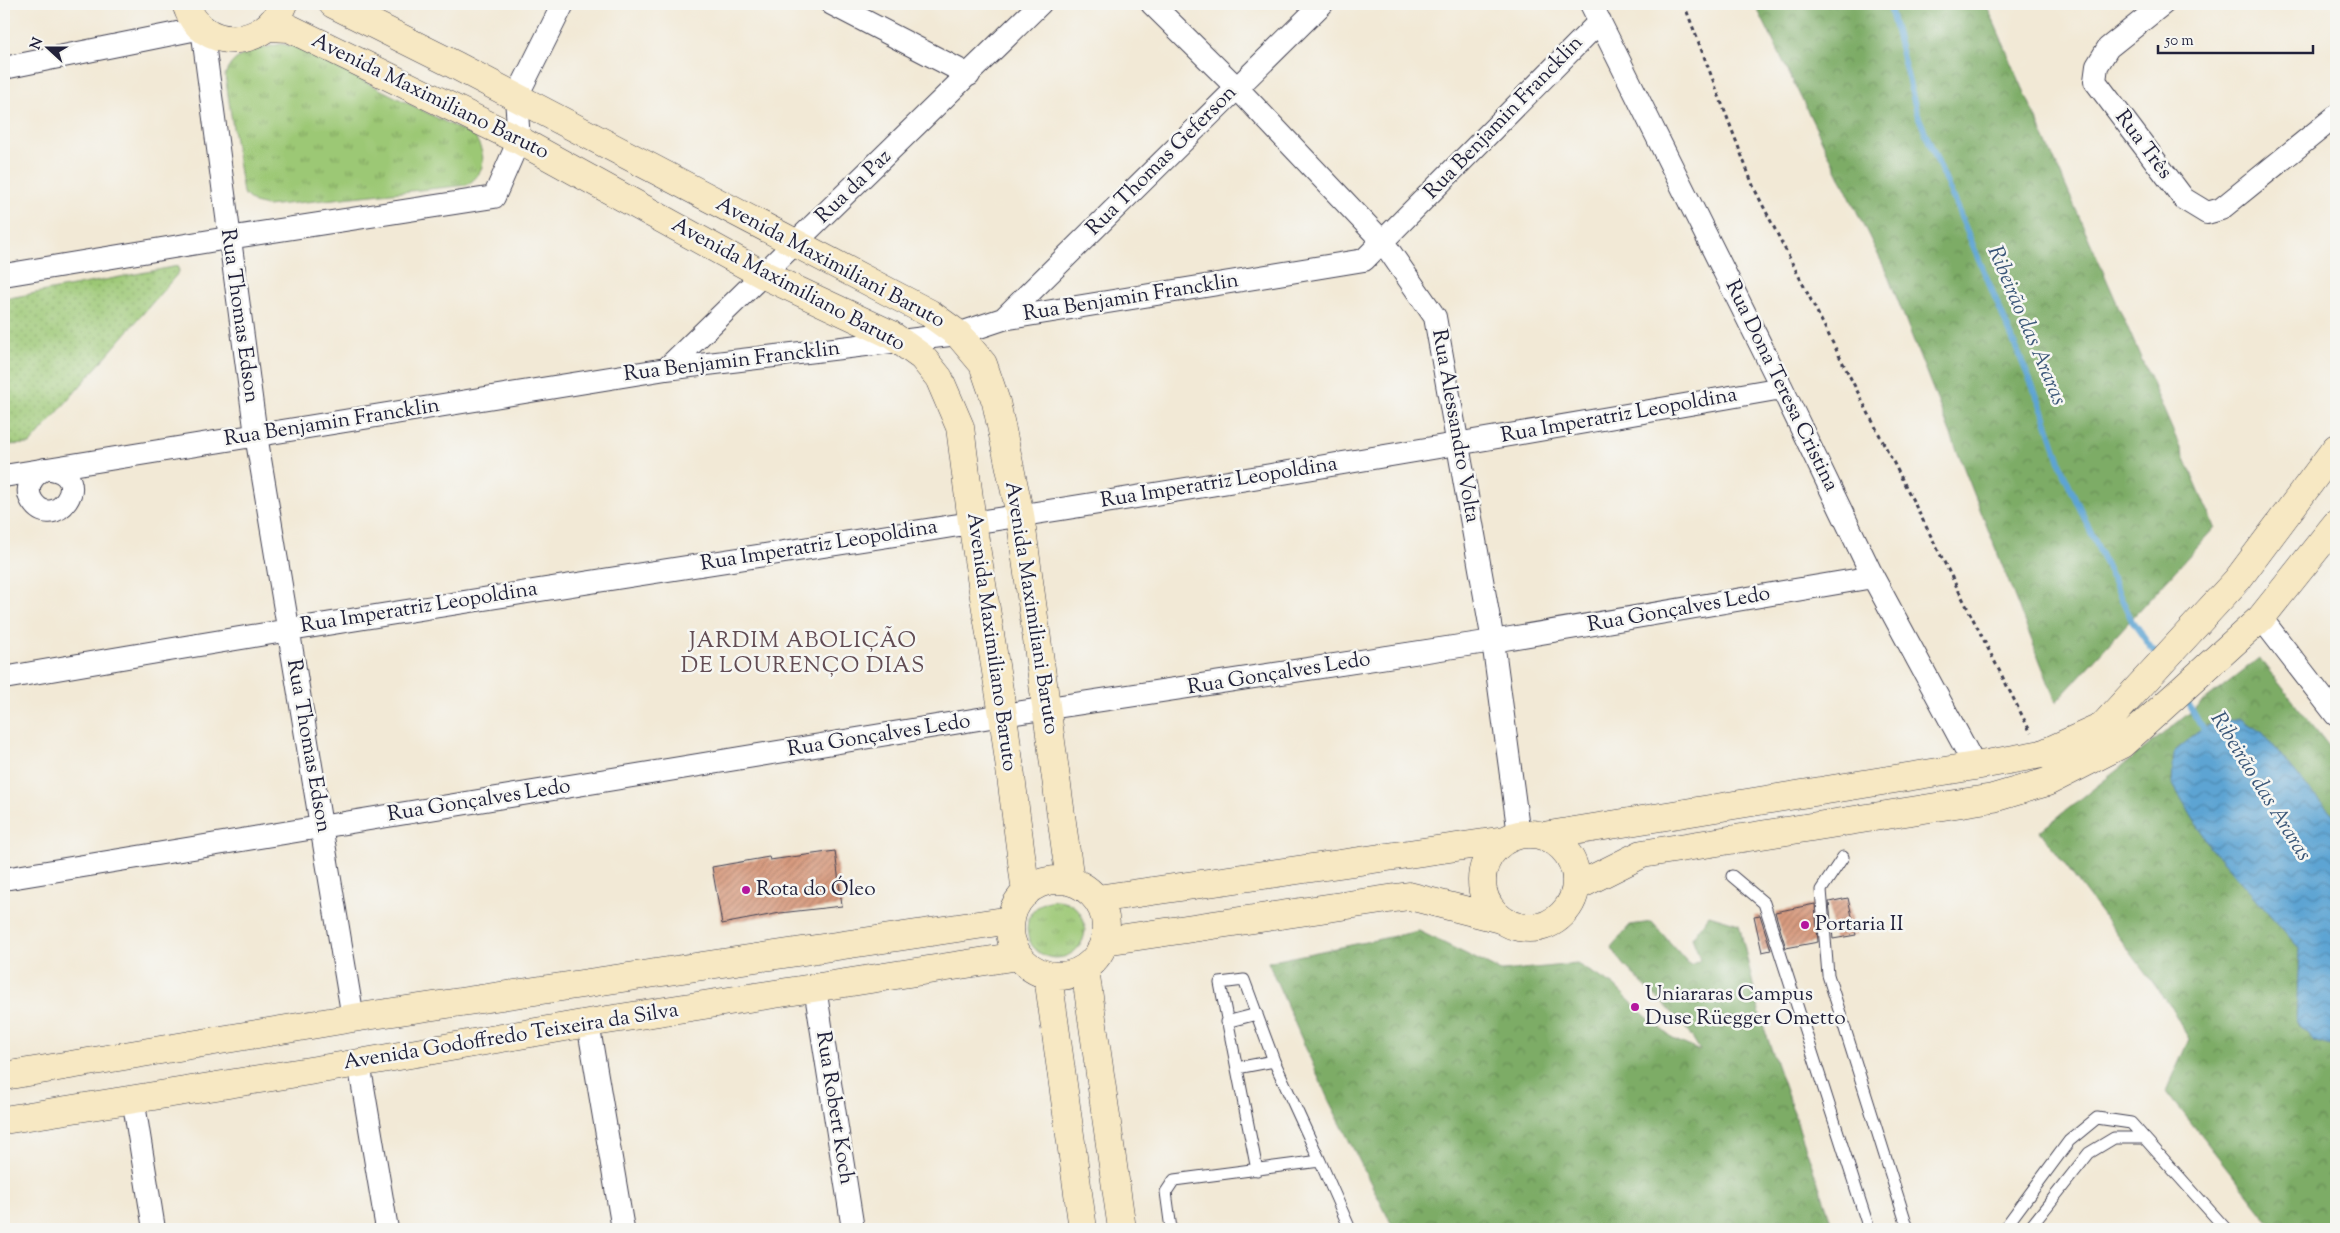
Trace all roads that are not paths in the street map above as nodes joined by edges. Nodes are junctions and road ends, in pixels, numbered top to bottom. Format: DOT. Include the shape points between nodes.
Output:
graph roads {
  1 [pos="186,4"];
  2 [pos="283,4"];
  3 [pos="333,4"];
  4 [pos="563,4"];
  5 [pos="832,4"];
  6 [pos="1040,4"];
  7 [pos="1152,4"];
  8 [pos="1322,4"];
  9 [pos="2163,4"];
  10 [pos="1595,12"];
  11 [pos="268,27"];
  12 [pos="202,28"];
  13 [pos="4,68"];
  14 [pos="969,75"];
  15 [pos="1236,87"];
  16 [pos="516,98"];
  17 [pos="2336,116"];
  18 [pos="519,140"];
  19 [pos="228,238"];
  20 [pos="1383,242"];
  21 [pos="797,244"];
  22 [pos="762,274"];
  23 [pos="4,276"];
  24 [pos="1003,319"];
  25 [pos="958,334"];
  26 [pos="898,341"];
  27 [pos="666,369"];
  28 [pos="1782,388"];
  29 [pos="256,435"];
  30 [pos="1459,444"];
  31 [pos="2336,448"];
  32 [pos="4,476"];
  33 [pos="1020,515"];
  34 [pos="972,522"];
  35 [pos="2336,524"];
  36 [pos="1873,577"];
  37 [pos="2261,618"];
  38 [pos="288,628"];
  39 [pos="1493,641"];
  40 [pos="4,678"];
  41 [pos="1047,710"];
  42 [pos="1003,715"];
  43 [pos="2336,715"];
  44 [pos="1975,766"];
  45 [pos="322,827"];
  46 [pos="1522,837"];
  47 [pos="1843,857"];
  48 [pos="1732,876"];
  49 [pos="4,879"];
  50 [pos="1070,881"];
  51 [pos="1576,887"];
  52 [pos="1026,893"];
  53 [pos="1097,899"];
  54 [pos="1500,919"];
  55 [pos="1011,920"];
  56 [pos="1105,940"];
  57 [pos="1018,956"];
  58 [pos="1085,969"];
  59 [pos="1048,976"];
  60 [pos="816,988"];
  61 [pos="1257,1014"];
  62 [pos="353,1018"];
  63 [pos="1226,1022"];
  64 [pos="588,1023"];
  65 [pos="1274,1061"];
  66 [pos="359,1063"];
  67 [pos="1237,1068"];
  68 [pos="4,1076"];
  69 [pos="133,1098"];
  70 [pos="4,1120"];
  71 [pos="2144,1138"];
  72 [pos="1320,1161"];
  73 [pos="1257,1170"];
  74 [pos="154,1229"];
  75 [pos="388,1229"];
  76 [pos="623,1229"];
  77 [pos="853,1229"];
  78 [pos="1083,1229"];
  79 [pos="1122,1229"];
  80 [pos="1171,1229"];
  81 [pos="1350,1229"];
  82 [pos="1869,1229"];
  83 [pos="1908,1229"];
  84 [pos="2004,1229"];
  85 [pos="2029,1229"];
  86 [pos="2226,1229"];
  1 -- 12 [label="street"];
  2 -- 11 [label="street"];
  3 -- 16 [label="street, Avenida Maximiliani Baruto"];
  4 -- 16 [label="street"];
  5 -- 14 [label="street"];
  6 -- 14 [label="street, Rua da Paz"];
  7 -- 15 [label="street, Rua Alessandro Volta"];
  8 -- 15 [label="street, Rua Thomas Geferson"];
  9 -- 17 [label="street, Rua Três" via="2108,48 2097,66 2095,82 2184,200 2207,213 2221,209"];
  10 -- 20 [label="street, Rua Benjamin Francklin"];
  10 -- 28 [label="street, Rua Dona Teresa Cristina"];
  11 -- 12 [label="street" via="256,35 228,40"];
  11 -- 18 [label="street, Avenida Maximiliano Baruto" via="290,28"];
  12 -- 13 [label="street"];
  12 -- 19 [label="street, Rua Thomas Edson"];
  14 -- 21 [label="street, Rua da Paz"];
  15 -- 20 [label="street, Rua Alessandro Volta"];
  15 -- 24 [label="street, Rua Thomas Geferson"];
  16 -- 18 [label="street"];
  16 -- 21 [label="street, Avenida Maximiliani Baruto"];
  18 -- 19 [label="street" via="494,197"];
  18 -- 22 [label="street, Avenida Maximiliano Baruto"];
  19 -- 23 [label="street"];
  19 -- 29 [label="street, Rua Thomas Edson"];
  20 -- 24 [label="street, Rua Benjamin Francklin" via="1364,260"];
  20 -- 30 [label="street, Rua Alessandro Volta" via="1435,317"];
  21 -- 22 [label="street, Rua da Paz"];
  21 -- 25 [label="street, Avenida Maximiliani Baruto" via="929,313"];
  22 -- 26 [label="street, Avenida Maximiliano Baruto" via="890,334"];
  22 -- 27 [label="street, Rua da Paz"];
  24 -- 25 [label="street, Rua Benjamin Francklin"];
  25 -- 26 [label="street, Rua Benjamin Francklin"];
  25 -- 33 [label="street, Avenida Maximiliani Baruto" via="983,364 996,402"];
  26 -- 27 [label="street, Rua Benjamin Francklin"];
  26 -- 34 [label="street, Avenida Maximiliano Baruto" via="922,357 939,378 960,427"];
  27 -- 29 [label="street, Rua Benjamin Francklin"];
  28 -- 30 [label="street, Rua Imperatriz Leopoldina"];
  28 -- 36 [label="street, Rua Dona Teresa Cristina"];
  29 -- 32 [label="street, Rua Benjamin Francklin"];
  29 -- 38 [label="street, Rua Thomas Edson"];
  30 -- 33 [label="street, Rua Imperatriz Leopoldina"];
  30 -- 39 [label="street, Rua Alessandro Volta"];
  31 -- 44 [label="street" via="2238,579 2102,727 2042,754"];
  33 -- 34 [label="street, Rua Imperatriz Leopoldina"];
  33 -- 41 [label="street, Avenida Maximiliani Baruto"];
  34 -- 38 [label="street, Rua Imperatriz Leopoldina"];
  34 -- 42 [label="street, Avenida Maximiliano Baruto"];
  35 -- 37 [label="street"];
  36 -- 39 [label="street, Rua Gonçalves Ledo"];
  36 -- 44 [label="street, Rua Dona Teresa Cristina"];
  37 -- 43 [label="street"];
  37 -- 51 [label="street" via="2122,744 2047,782 1993,798 1642,854"];
  38 -- 40 [label="street, Rua Imperatriz Leopoldina"];
  38 -- 45 [label="street, Rua Thomas Edson"];
  39 -- 41 [label="street, Rua Gonçalves Ledo"];
  39 -- 46 [label="street, Rua Alessandro Volta"];
  41 -- 42 [label="street, Rua Gonçalves Ledo"];
  41 -- 50 [label="street, Avenida Maximiliani Baruto"];
  42 -- 45 [label="street, Rua Gonçalves Ledo"];
  42 -- 52 [label="street, Avenida Maximiliano Baruto"];
  44 -- 46 [label="street"];
  45 -- 49 [label="street, Rua Gonçalves Ledo"];
  45 -- 62 [label="street, Rua Thomas Edson"];
  46 -- 51 [label="street" via="1561,845 1576,871"];
  46 -- 53 [label="street"];
  46 -- 54 [label="street" via="1494,850 1482,876 1489,907"];
  47 -- 83 [label="lane" via="1820,890 1828,975"];
  48 -- 82 [label="lane" via="1764,903"];
  50 -- 52 [label="street" via="1047,881"];
  50 -- 53 [label="street"];
  51 -- 54 [label="street" via="1571,903 1561,916 1547,925 1515,926"];
  52 -- 55 [label="street" via="1016,904"];
  53 -- 56 [label="street" via="1106,919"];
  54 -- 56 [label="street" via="1409,896"];
  55 -- 57 [label="street" via="1011,939"];
  55 -- 62 [label="street, Avenida Godoffredo Teixeira da Silva"];
  56 -- 58 [label="street" via="1094,961"];
  57 -- 59 [label="street" via="1037,972"];
  57 -- 60 [label="street, Avenida Godoffredo Teixeira da Silva"];
  58 -- 59 [label="street" via="1073,975"];
  58 -- 79 [label="street"];
  59 -- 78 [label="street"];
  60 -- 64 [label="street, Avenida Godoffredo Teixeira da Silva"];
  60 -- 77 [label="street, Rua Robert Koch"];
  61 -- 63 [label="lane"];
  61 -- 63 [label="lane" via="1244,980 1220,983"];
  61 -- 65 [label="lane"];
  62 -- 68 [label="street, Avenida Godoffredo Teixeira da Silva"];
  63 -- 67 [label="lane"];
  64 -- 66 [label="street, Avenida Godoffredo Teixeira da Silva"];
  64 -- 76 [label="street"];
  65 -- 67 [label="lane"];
  65 -- 72 [label="lane"];
  66 -- 69 [label="street, Avenida Godoffredo Teixeira da Silva"];
  66 -- 75 [label="street"];
  67 -- 73 [label="lane"];
  69 -- 70 [label="street, Avenida Godoffredo Teixeira da Silva"];
  69 -- 74 [label="street"];
  71 -- 84 [label="lane" via="2131,1123 2097,1118 2069,1141"];
  71 -- 85 [label="lane" via="2114,1138 2089,1153"];
  71 -- 86 [label="lane"];
  72 -- 73 [label="lane"];
  72 -- 81 [label="lane"];
  73 -- 80 [label="lane" via="1174,1180 1166,1192"];
}
